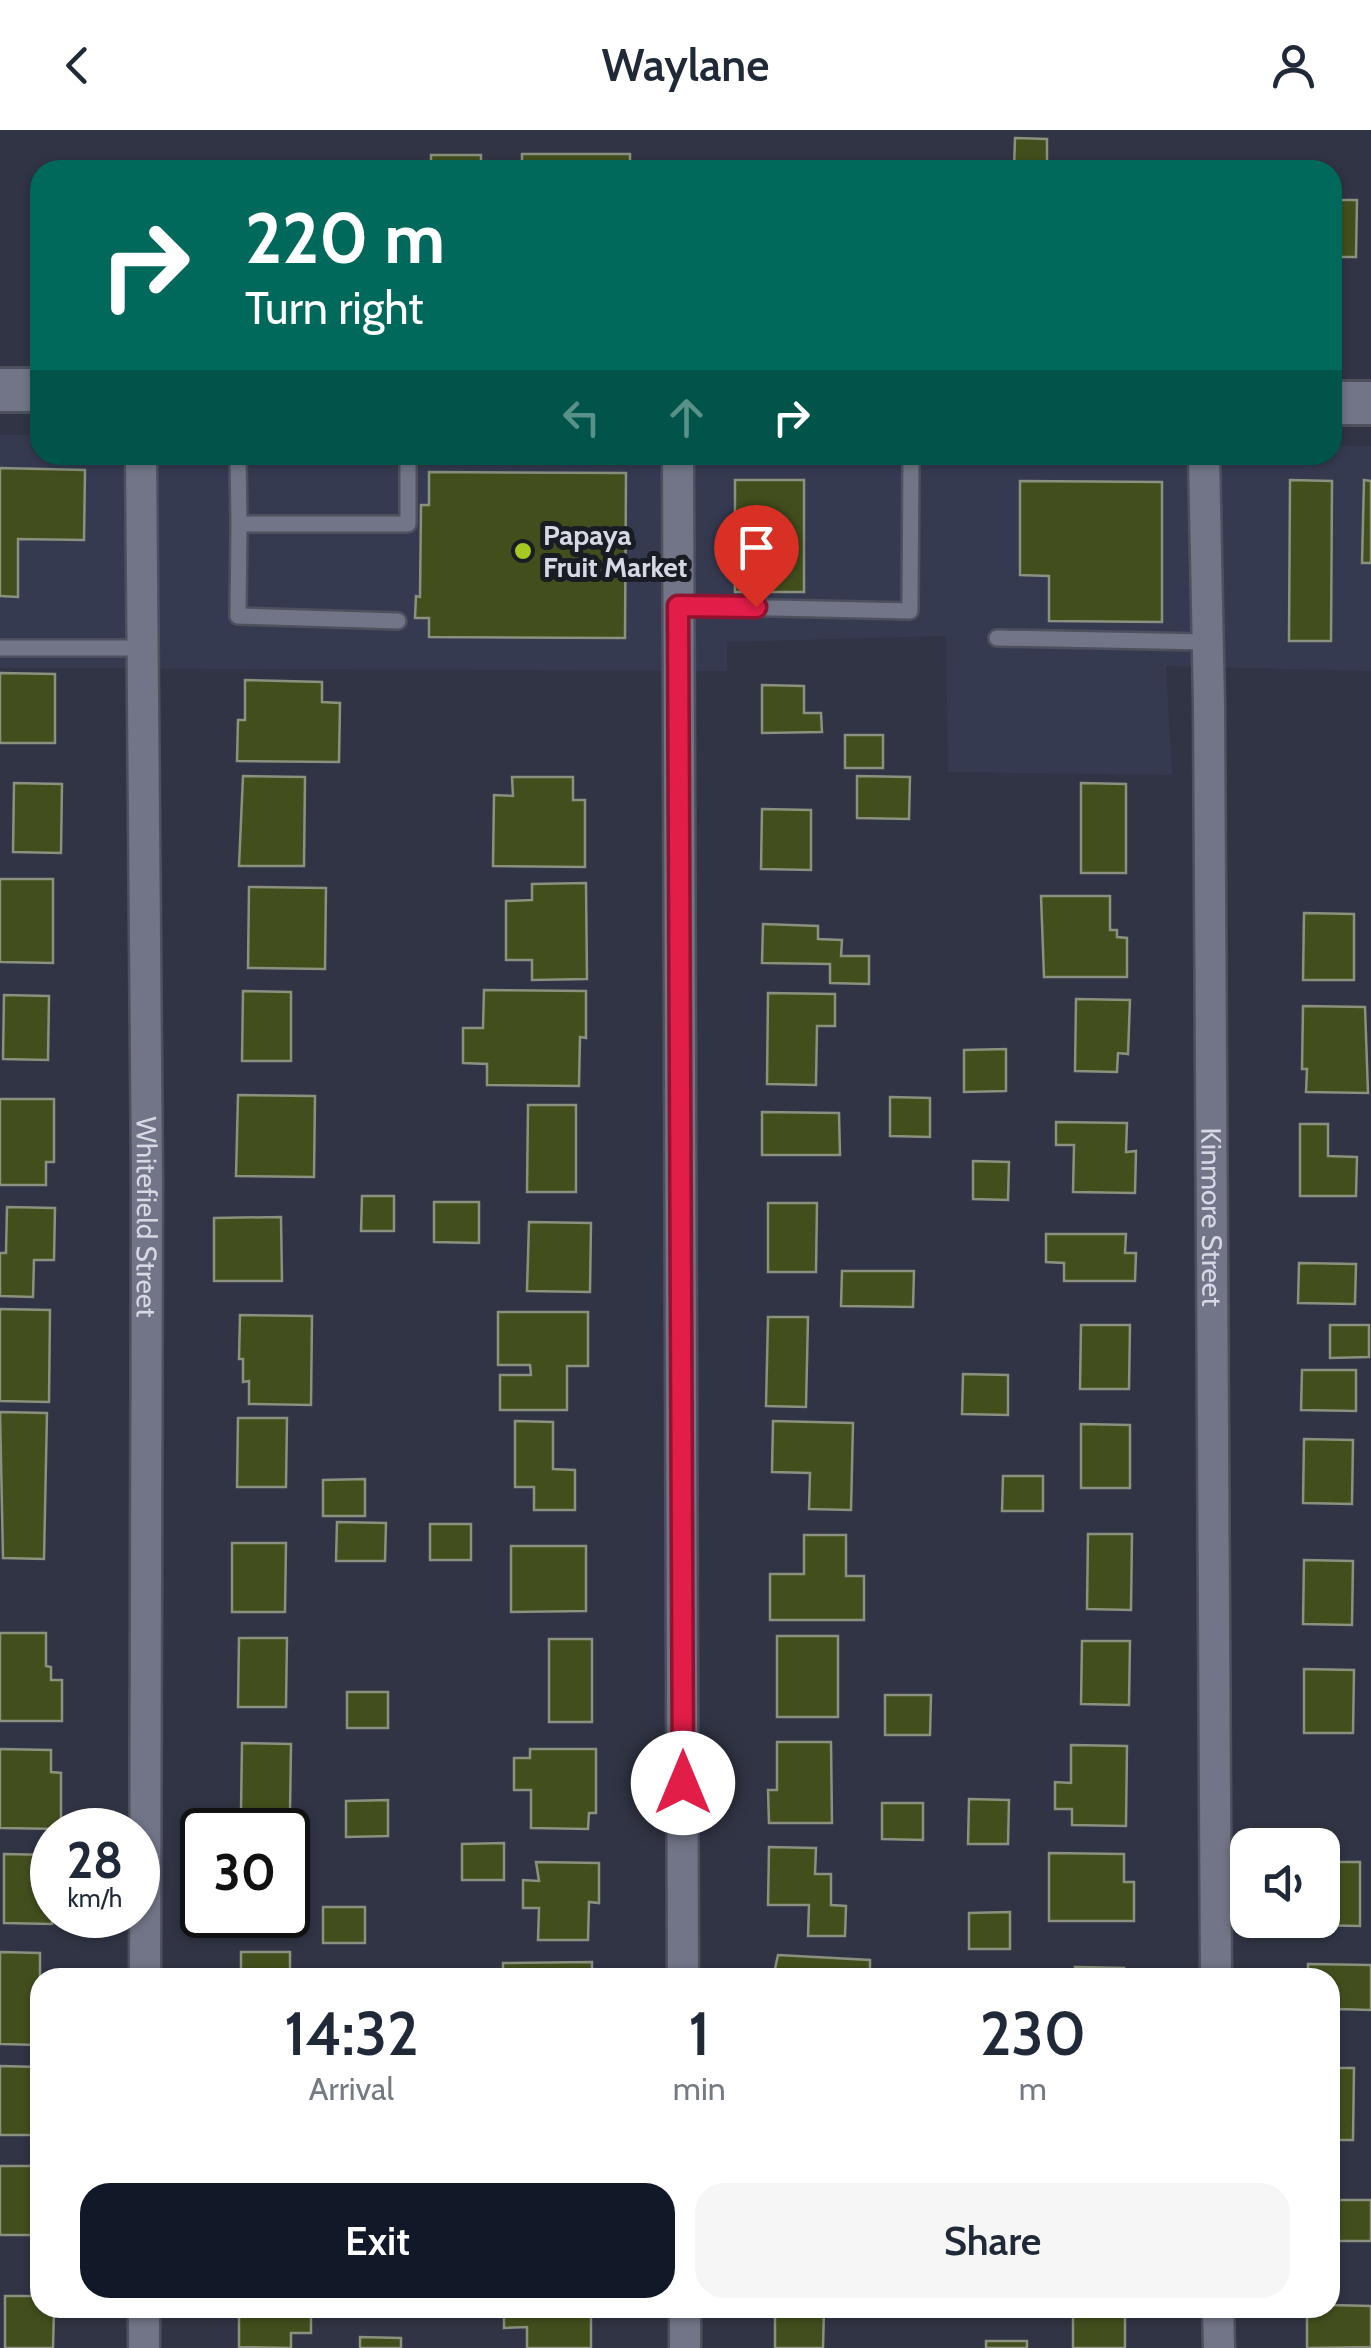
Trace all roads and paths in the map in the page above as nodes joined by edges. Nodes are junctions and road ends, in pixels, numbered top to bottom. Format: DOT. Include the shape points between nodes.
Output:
graph roads {
  1 [pos="0,390"];
  2 [pos="30,390"];
  3 [pos="1342,403"];
  4 [pos="1371,403"];
  5 [pos="142,465"];
  6 [pos="238,465"];
  7 [pos="408,465"];
  8 [pos="678,465"];
  9 [pos="911,465"];
  10 [pos="1204,465"];
  11 [pos="239,524"];
  12 [pos="678,606"];
  13 [pos="398,620"];
  14 [pos="997,638"];
  15 [pos="1207,642"];
  16 [pos="0,648"];
  17 [pos="142,648"];
  18 [pos="145,1968"];
  19 [pos="683,1968"];
  20 [pos="1216,1968"];
  21 [pos="144,2318"];
  22 [pos="684,2318"];
  23 [pos="1218,2318"];
  24 [pos="144,2348"];
  25 [pos="685,2348"];
  26 [pos="1218,2348"];
  1 -- 2 [label="main road"];
  3 -- 4 [label="main road"];
  5 -- 17 [label="street, Whitefield Street"];
  6 -- 11 [label="lane"];
  7 -- 11 [label="lane" via="408,524"];
  8 -- 12 [label="street"];
  9 -- 12 [label="lane" via="910,611"];
  10 -- 15 [label="street, Kinmore Street"];
  11 -- 13 [label="lane" via="238,616"];
  12 -- 19 [label="street"];
  14 -- 15 [label="lane"];
  15 -- 20 [label="street, Kinmore Street"];
  16 -- 17 [label="lane"];
  17 -- 18 [label="street, Whitefield Street"];
  21 -- 24 [label="street"];
  22 -- 25 [label="street"];
  23 -- 26 [label="street"];
}
